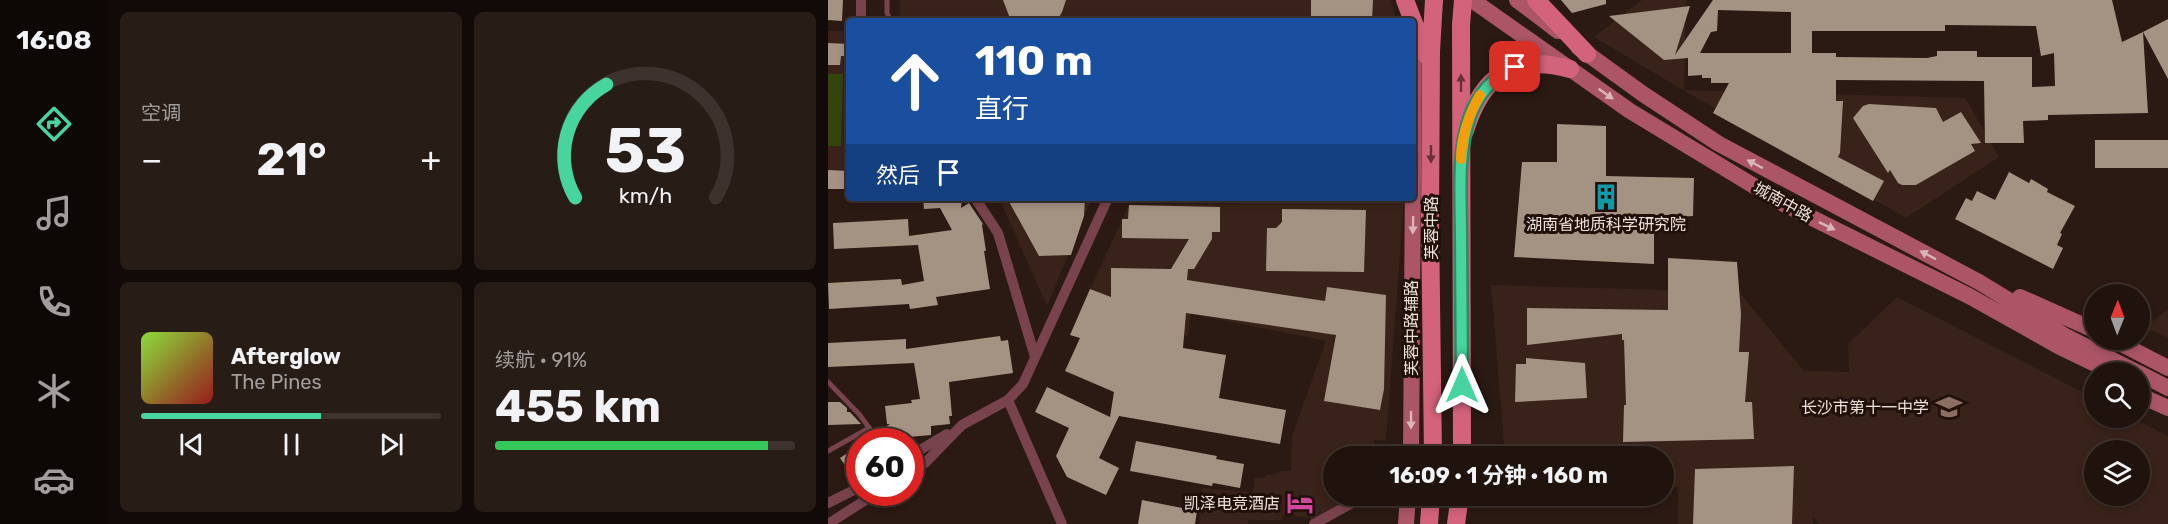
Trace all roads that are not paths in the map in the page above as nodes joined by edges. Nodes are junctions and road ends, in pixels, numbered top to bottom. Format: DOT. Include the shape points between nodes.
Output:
graph roads {
  1 [pos="861,0"];
  2 [pos="887,0"];
  3 [pos="1406,0"];
  4 [pos="1434,0"];
  5 [pos="1463,0"];
  6 [pos="1472,0"];
  7 [pos="1517,0"];
  8 [pos="1536,0"];
  9 [pos="861,18"];
  10 [pos="890,18"];
  11 [pos="1413,18"];
  12 [pos="1416,26"];
  13 [pos="1587,54"];
  14 [pos="1570,69"];
  15 [pos="1431,75"];
  16 [pos="1416,84"];
  17 [pos="1461,153"];
  18 [pos="1419,179"];
  19 [pos="977,201"];
  20 [pos="1107,201"];
  21 [pos="1974,289"];
  22 [pos="2084,325"];
  23 [pos="2062,341"];
  24 [pos="2133,350"];
  25 [pos="1035,357"];
  26 [pos="2096,362"];
  27 [pos="2112,362"];
  28 [pos="2084,366"];
  29 [pos="2168,368"];
  30 [pos="2150,379"];
  31 [pos="828,382"];
  32 [pos="2168,388"];
  33 [pos="2150,391"];
  34 [pos="1008,400"];
  35 [pos="2150,400"];
  36 [pos="2168,400"];
  37 [pos="2168,408"];
  38 [pos="962,425"];
  39 [pos="869,428"];
  40 [pos="846,441"];
  41 [pos="1411,446"];
  42 [pos="1432,446"];
  43 [pos="1462,446"];
  44 [pos="924,448"];
  45 [pos="828,451"];
  46 [pos="924,464"];
  47 [pos="846,494"];
  48 [pos="828,503"];
  49 [pos="856,506"];
  50 [pos="1347,506"];
  51 [pos="1407,506"];
  52 [pos="1430,506"];
  53 [pos="1458,506"];
  54 [pos="828,524"];
  55 [pos="1062,524"];
  56 [pos="1314,524"];
  57 [pos="1406,524"];
  58 [pos="1429,524"];
  59 [pos="1456,524"];
  1 -- 9 [label="street"];
  2 -- 10 [label="lane"];
  3 -- 11 [label="main road"];
  4 -- 15 [label="main road, 芙蓉中路"];
  17 -- 5 [label="main road, 芙蓉中路, one-way"];
  6 -- 14 [label="main road, 城南中路"];
  7 -- 13 [label="main road, 城南中路"];
  8 -- 13 [label="main road"];
  12 -- 15 [label="main road"];
  21 -- 13 [label="main road, 城南中路, one-way" via="1719,144"];
  14 -- 17 [label="main road" via="1553,64 1526,64 1495,78 1471,113"];
  14 -- 21 [label="main road, 城南中路, one-way" via="1630,111 1782,203"];
  15 -- 18 [label="main road, 芙蓉中路, one-way"];
  16 -- 18 [label="main road, 芙蓉中路辅路"];
  17 -- 43 [label="main road, 芙蓉中路"];
  18 -- 41 [label="main road, 芙蓉中路辅路, one-way"];
  18 -- 42 [label="main road, 芙蓉中路"];
  19 -- 25 [label="street" via="998,233"];
  20 -- 25 [label="street"];
  21 -- 22 [label="main road" via="2036,303"];
  21 -- 23 [label="main road, 城南中路" via="2025,309"];
  21 -- 28 [label="main road" via="2022,332"];
  23 -- 26 [label="main road, 城南中路"];
  23 -- 27 [label="main road"];
  24 -- 29 [label="main road"];
  25 -- 34 [label="street" via="1023,384"];
  30 -- 32 [label="main road"];
  31 -- 39 [label="lane"];
  33 -- 36 [label="main road"];
  34 -- 38 [label="street"];
  34 -- 55 [label="street"];
  35 -- 37 [label="main road"];
  38 -- 44 [label="street"];
  38 -- 46 [label="street"];
  40 -- 45 [label="lane"];
  47 -- 48 [label="street"];
  49 -- 54 [label="street"];
  50 -- 56 [label="street"];
  51 -- 57 [label="main road"];
  52 -- 58 [label="main road"];
  53 -- 59 [label="main road"];
}
